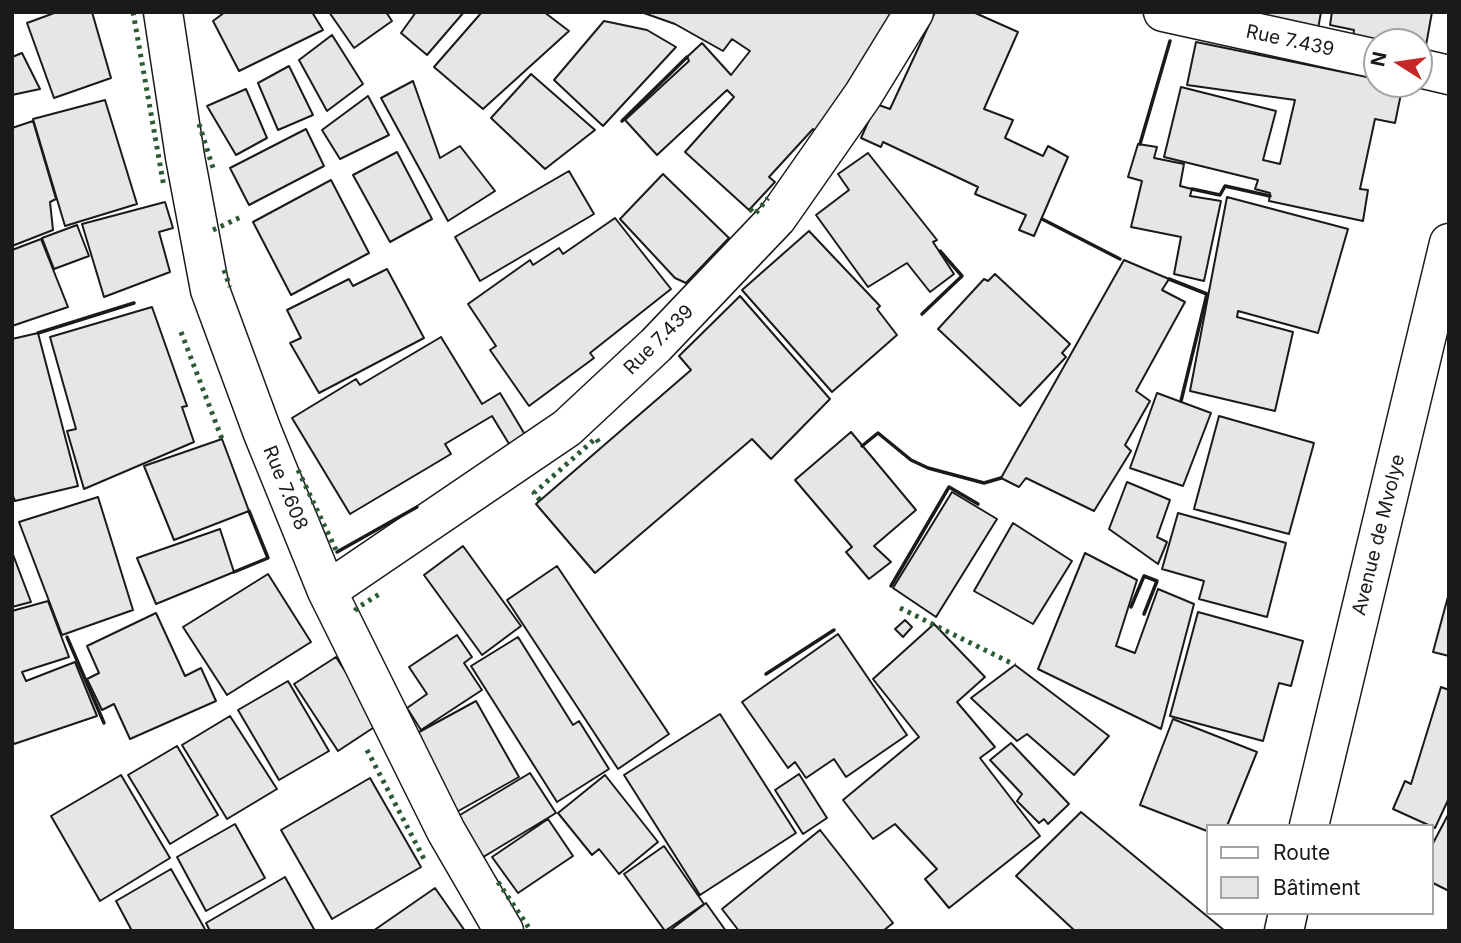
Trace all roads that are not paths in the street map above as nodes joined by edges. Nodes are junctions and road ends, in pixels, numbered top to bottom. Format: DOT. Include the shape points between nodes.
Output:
graph roads {
  1 [pos="163,12"];
  2 [pos="914,12"];
  3 [pos="1163,12"];
  4 [pos="1363,56"];
  5 [pos="1449,243"];
  6 [pos="327,590"];
  7 [pos="1309,824"];
  8 [pos="504,931"];
  1 -- 6 [label="street, Rue 7.608" via="209,290"];
  2 -- 6 [label="street, Rue 7.439" via="777,218 656,345 567,428"];
  3 -- 4 [label="street, Rue 7.439"];
  5 -- 7 [label="street, Avenue de Mvolye"];
  6 -- 8 [label="street, Rue 7.608" via="446,831"];
}
